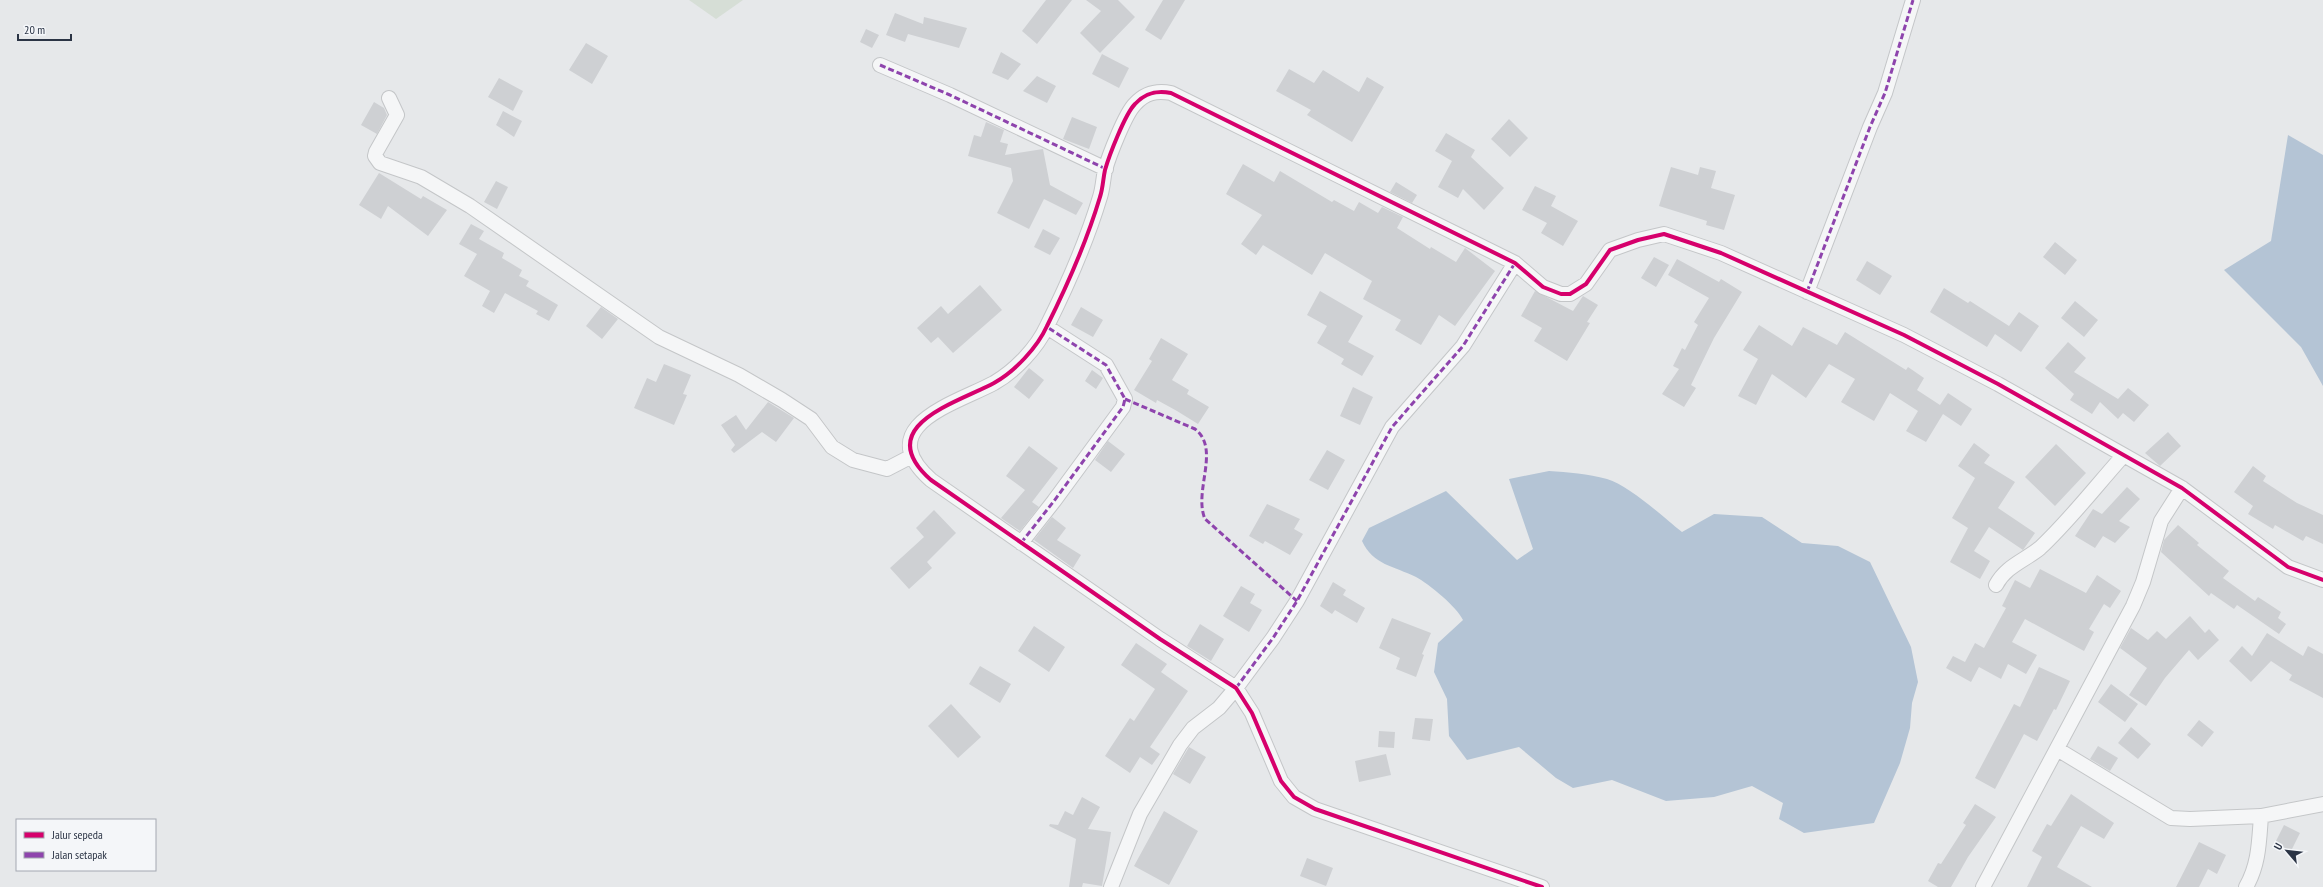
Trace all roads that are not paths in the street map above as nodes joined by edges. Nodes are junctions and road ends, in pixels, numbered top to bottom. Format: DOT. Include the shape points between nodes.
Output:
graph roads {
  1 [pos="1913,0"];
  2 [pos="880,65"];
  3 [pos="389,98"];
  4 [pos="1106,169"];
  5 [pos="1515,263"];
  6 [pos="1807,292"];
  7 [pos="1047,327"];
  8 [pos="912,456"];
  9 [pos="2123,456"];
  10 [pos="2182,488"];
  11 [pos="1020,543"];
  12 [pos="2323,580"];
  13 [pos="1996,585"];
  14 [pos="1236,688"];
  15 [pos="2057,749"];
  16 [pos="2323,804"];
  17 [pos="2261,816"];
  18 [pos="1110,887"];
  19 [pos="1542,887"];
  20 [pos="1983,887"];
  21 [pos="2246,887"];
  1 -- 6 [label="street" via="1886,92 1870,127"];
  2 -- 4 [label="street" via="950,95"];
  3 -- 8 [label="street" via="397,115 376,152 375,156 380,163 421,177 470,206 659,337 739,375 782,400 811,419 832,447 853,460 887,469"];
  4 -- 5 [label="street" via="1134,104 1151,93 1170,93"];
  4 -- 7 [label="street" via="1098,202"];
  5 -- 6 [label="street" via="1543,287 1561,294 1570,294 1586,284 1610,250 1619,245 1664,234 1721,253"];
  5 -- 14 [label="street" via="1462,346 1392,427 1297,601 1274,638"];
  6 -- 9 [label="street" via="1904,335"];
  7 -- 8 [label="street" via="1013,369 995,382 941,407 925,418 910,443"];
  7 -- 11 [label="street" via="1106,365 1125,399 1123,407 1054,502"];
  8 -- 11 [label="street" via="918,469 931,480"];
  9 -- 10 [label="street"];
  9 -- 13 [label="street" via="2051,537 2030,556 2010,566"];
  10 -- 12 [label="street" via="2288,567"];
  10 -- 15 [label="street" via="2161,520 2143,582 2133,606"];
  11 -- 14 [label="street"];
  14 -- 18 [label="street" via="1218,708 1193,728 1180,745 1140,814"];
  14 -- 19 [label="street" via="1252,713 1281,781 1294,797 1315,809"];
  15 -- 17 [label="street" via="2171,818"];
  15 -- 20 [label="street"];
  16 -- 17 [label="street"];
  17 -- 21 [label="street" via="2259,852 2254,873"];
}
